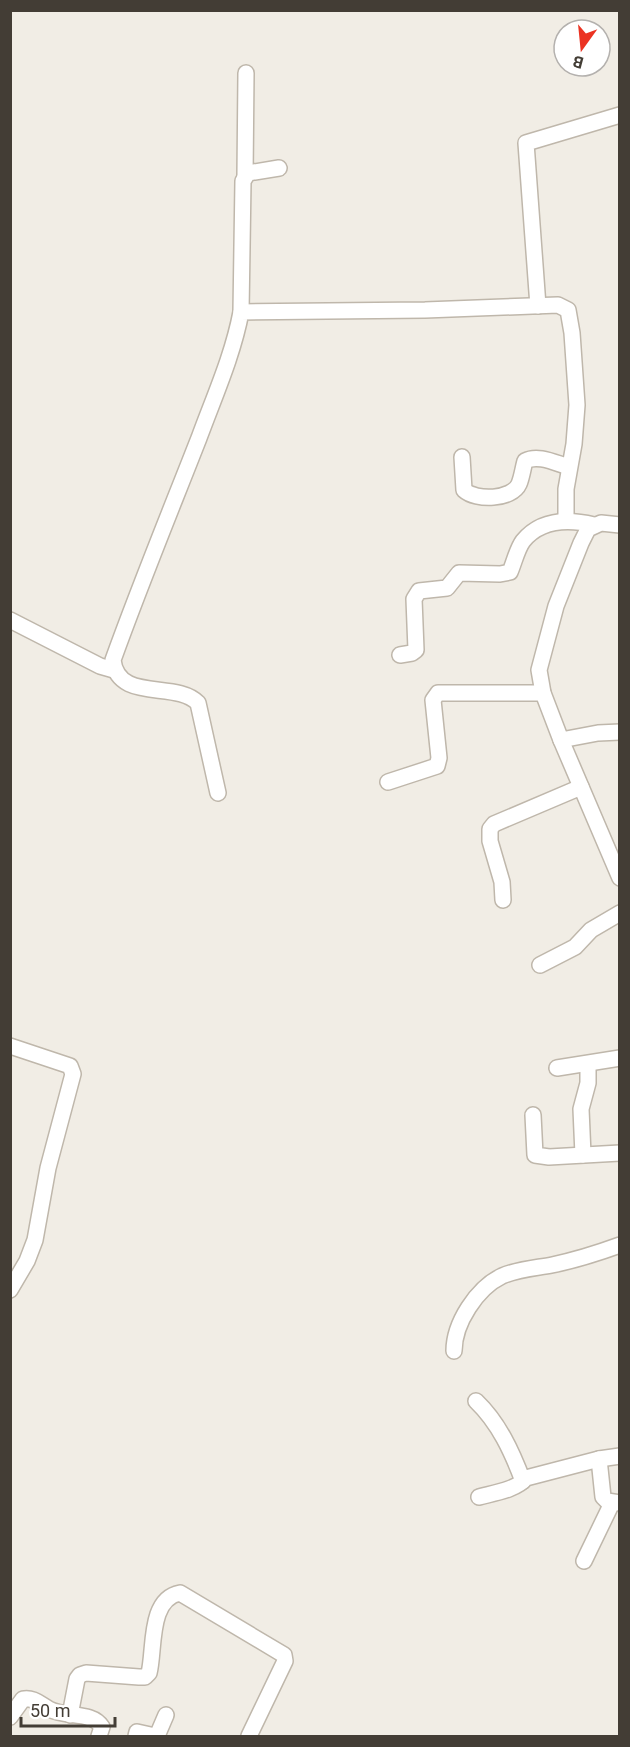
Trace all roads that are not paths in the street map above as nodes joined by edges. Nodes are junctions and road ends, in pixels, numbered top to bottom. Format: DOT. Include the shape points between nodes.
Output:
graph roads {
  1 [pos="246,73"];
  2 [pos="620,115"];
  3 [pos="279,168"];
  4 [pos="245,176"];
  5 [pos="538,306"];
  6 [pos="241,312"];
  7 [pos="462,457"];
  8 [pos="569,468"];
  9 [pos="566,520"];
  10 [pos="594,525"];
  11 [pos="620,525"];
  12 [pos="10,620"];
  13 [pos="400,655"];
  14 [pos="114,669"];
  15 [pos="543,693"];
  16 [pos="620,732"];
  17 [pos="561,740"];
  18 [pos="388,782"];
  19 [pos="581,787"];
  20 [pos="218,793"];
  21 [pos="620,878"];
  22 [pos="503,900"];
  23 [pos="620,913"];
  24 [pos="540,965"];
  25 [pos="10,1046"];
  26 [pos="620,1059"];
  27 [pos="588,1064"];
  28 [pos="557,1068"];
  29 [pos="533,1115"];
  30 [pos="620,1154"];
  31 [pos="583,1155"];
  32 [pos="620,1245"];
  33 [pos="10,1290"];
  34 [pos="454,1351"];
  35 [pos="476,1401"];
  36 [pos="620,1456"];
  37 [pos="598,1459"];
  38 [pos="523,1481"];
  39 [pos="479,1497"];
  40 [pos="616,1503"];
  41 [pos="584,1561"];
  42 [pos="70,1715"];
  43 [pos="166,1715"];
  44 [pos="10,1717"];
  45 [pos="99,1737"];
  46 [pos="136,1737"];
  47 [pos="156,1737"];
  48 [pos="249,1737"];
  1 -- 4 [label="street"];
  2 -- 5 [label="street" via="526,143"];
  3 -- 4 [label="street"];
  4 -- 6 [label="street"];
  5 -- 6 [label="street"];
  5 -- 8 [label="street" via="558,305 568,310 577,389"];
  6 -- 14 [label="street" via="221,379 113,660"];
  7 -- 8 [label="street" via="464,490 481,497 512,492 519,485 528,459"];
  8 -- 9 [label="street"];
  9 -- 10 [label="street"];
  9 -- 13 [label="street" via="548,525 523,542 510,572 459,573 447,588 419,591 414,599 416,650"];
  10 -- 11 [label="street"];
  10 -- 15 [label="street" via="581,543 547,635 538,670"];
  12 -- 14 [label="street" via="100,666"];
  14 -- 20 [label="street" via="127,683 188,695 198,703"];
  15 -- 17 [label="street"];
  15 -- 18 [label="street" via="438,693 433,700 437,766"];
  16 -- 17 [label="street"];
  17 -- 19 [label="street"];
  19 -- 21 [label="street"];
  19 -- 22 [label="street" via="489,829"];
  23 -- 24 [label="street" via="591,930 575,947"];
  25 -- 33 [label="street" via="70,1066 73,1074 48,1168 35,1240"];
  26 -- 27 [label="street"];
  27 -- 28 [label="street"];
  27 -- 31 [label="street" via="581,1109"];
  29 -- 31 [label="street" via="535,1155"];
  30 -- 31 [label="street"];
  32 -- 34 [label="street" via="501,1276 468,1308 458,1325"];
  35 -- 38 [label="street" via="500,1432"];
  36 -- 37 [label="street"];
  37 -- 38 [label="street"];
  37 -- 40 [label="street" via="603,1497"];
  38 -- 39 [label="street"];
  40 -- 41 [label="street"];
  42 -- 44 [label="street" via="27,1698"];
  42 -- 45 [label="street" via="94,1719 102,1727"];
  42 -- 48 [label="street" via="80,1675 145,1677 149,1673 158,1614 172,1594 180,1593 284,1655 285,1661"];
  43 -- 47 [label="street"];
  46 -- 47 [label="street" via="137,1732"];
}
